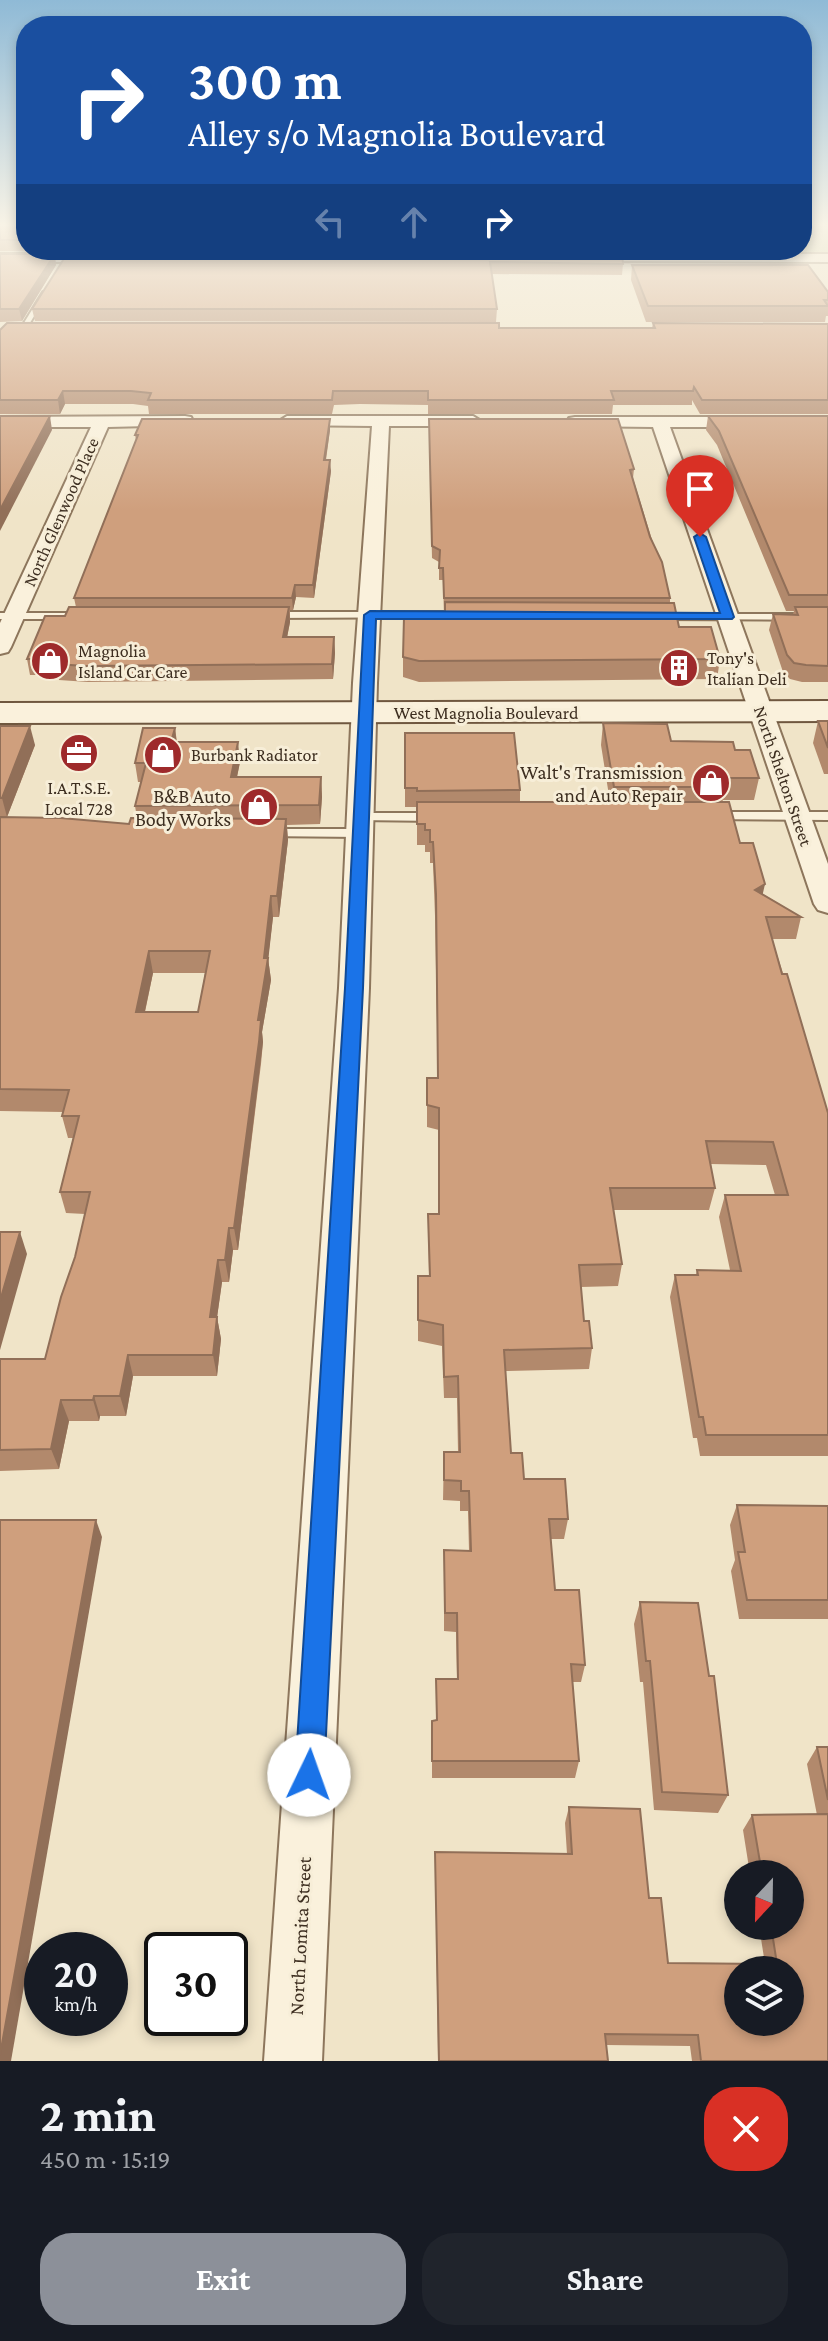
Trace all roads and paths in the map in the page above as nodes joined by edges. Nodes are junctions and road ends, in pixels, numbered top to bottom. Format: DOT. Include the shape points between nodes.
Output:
graph roads {
  1 [pos="28,319"];
  2 [pos="22,329"];
  3 [pos="102,421"];
  4 [pos="210,421"];
  5 [pos="272,421"];
  6 [pos="381,421"];
  7 [pos="489,421"];
  8 [pos="551,421"];
  9 [pos="0,422"];
  10 [pos="660,422"];
  11 [pos="828,422"];
  12 [pos="255,615"];
  13 [pos="370,615"];
  14 [pos="479,615"];
  15 [pos="7,616"];
  16 [pos="72,616"];
  17 [pos="638,616"];
  18 [pos="728,617"];
  19 [pos="828,617"];
  20 [pos="0,647"];
  21 [pos="760,711"];
  22 [pos="828,711"];
  23 [pos="0,713"];
  24 [pos="365,713"];
  25 [pos="704,816"];
  26 [pos="797,816"];
  27 [pos="828,816"];
  28 [pos="455,817"];
  29 [pos="361,825"];
  30 [pos="253,833"];
  31 [pos="828,904"];
  32 [pos="293,2061"];
  1 -- 2 [label="lane"];
  3 -- 4 [label="street"];
  3 -- 9 [label="street"];
  3 -- 15 [label="street, North Glenwood Place"];
  5 -- 6 [label="street"];
  6 -- 7 [label="street"];
  6 -- 13 [label="street, North Lomita Street"];
  8 -- 10 [label="street"];
  10 -- 11 [label="street"];
  10 -- 18 [label="street, North Shelton Street"];
  12 -- 13 [label="lane"];
  13 -- 14 [label="lane"];
  13 -- 24 [label="street, North Lomita Street"];
  15 -- 16 [label="lane"];
  15 -- 20 [label="street, North Glenwood Place"];
  17 -- 18 [label="lane"];
  18 -- 19 [label="lane"];
  18 -- 21 [label="street, North Shelton Street"];
  21 -- 22 [label="main road, West Magnolia Boulevard"];
  21 -- 24 [label="main road, West Magnolia Boulevard"];
  21 -- 26 [label="street, North Shelton Street"];
  23 -- 24 [label="main road, West Magnolia Boulevard"];
  24 -- 29 [label="street, North Lomita Street"];
  25 -- 26 [label="lane"];
  26 -- 27 [label="lane"];
  26 -- 31 [label="street, North Shelton Street"];
  28 -- 29 [label="lane"];
  29 -- 30 [label="lane"];
  29 -- 32 [label="street, North Lomita Street"];
}
